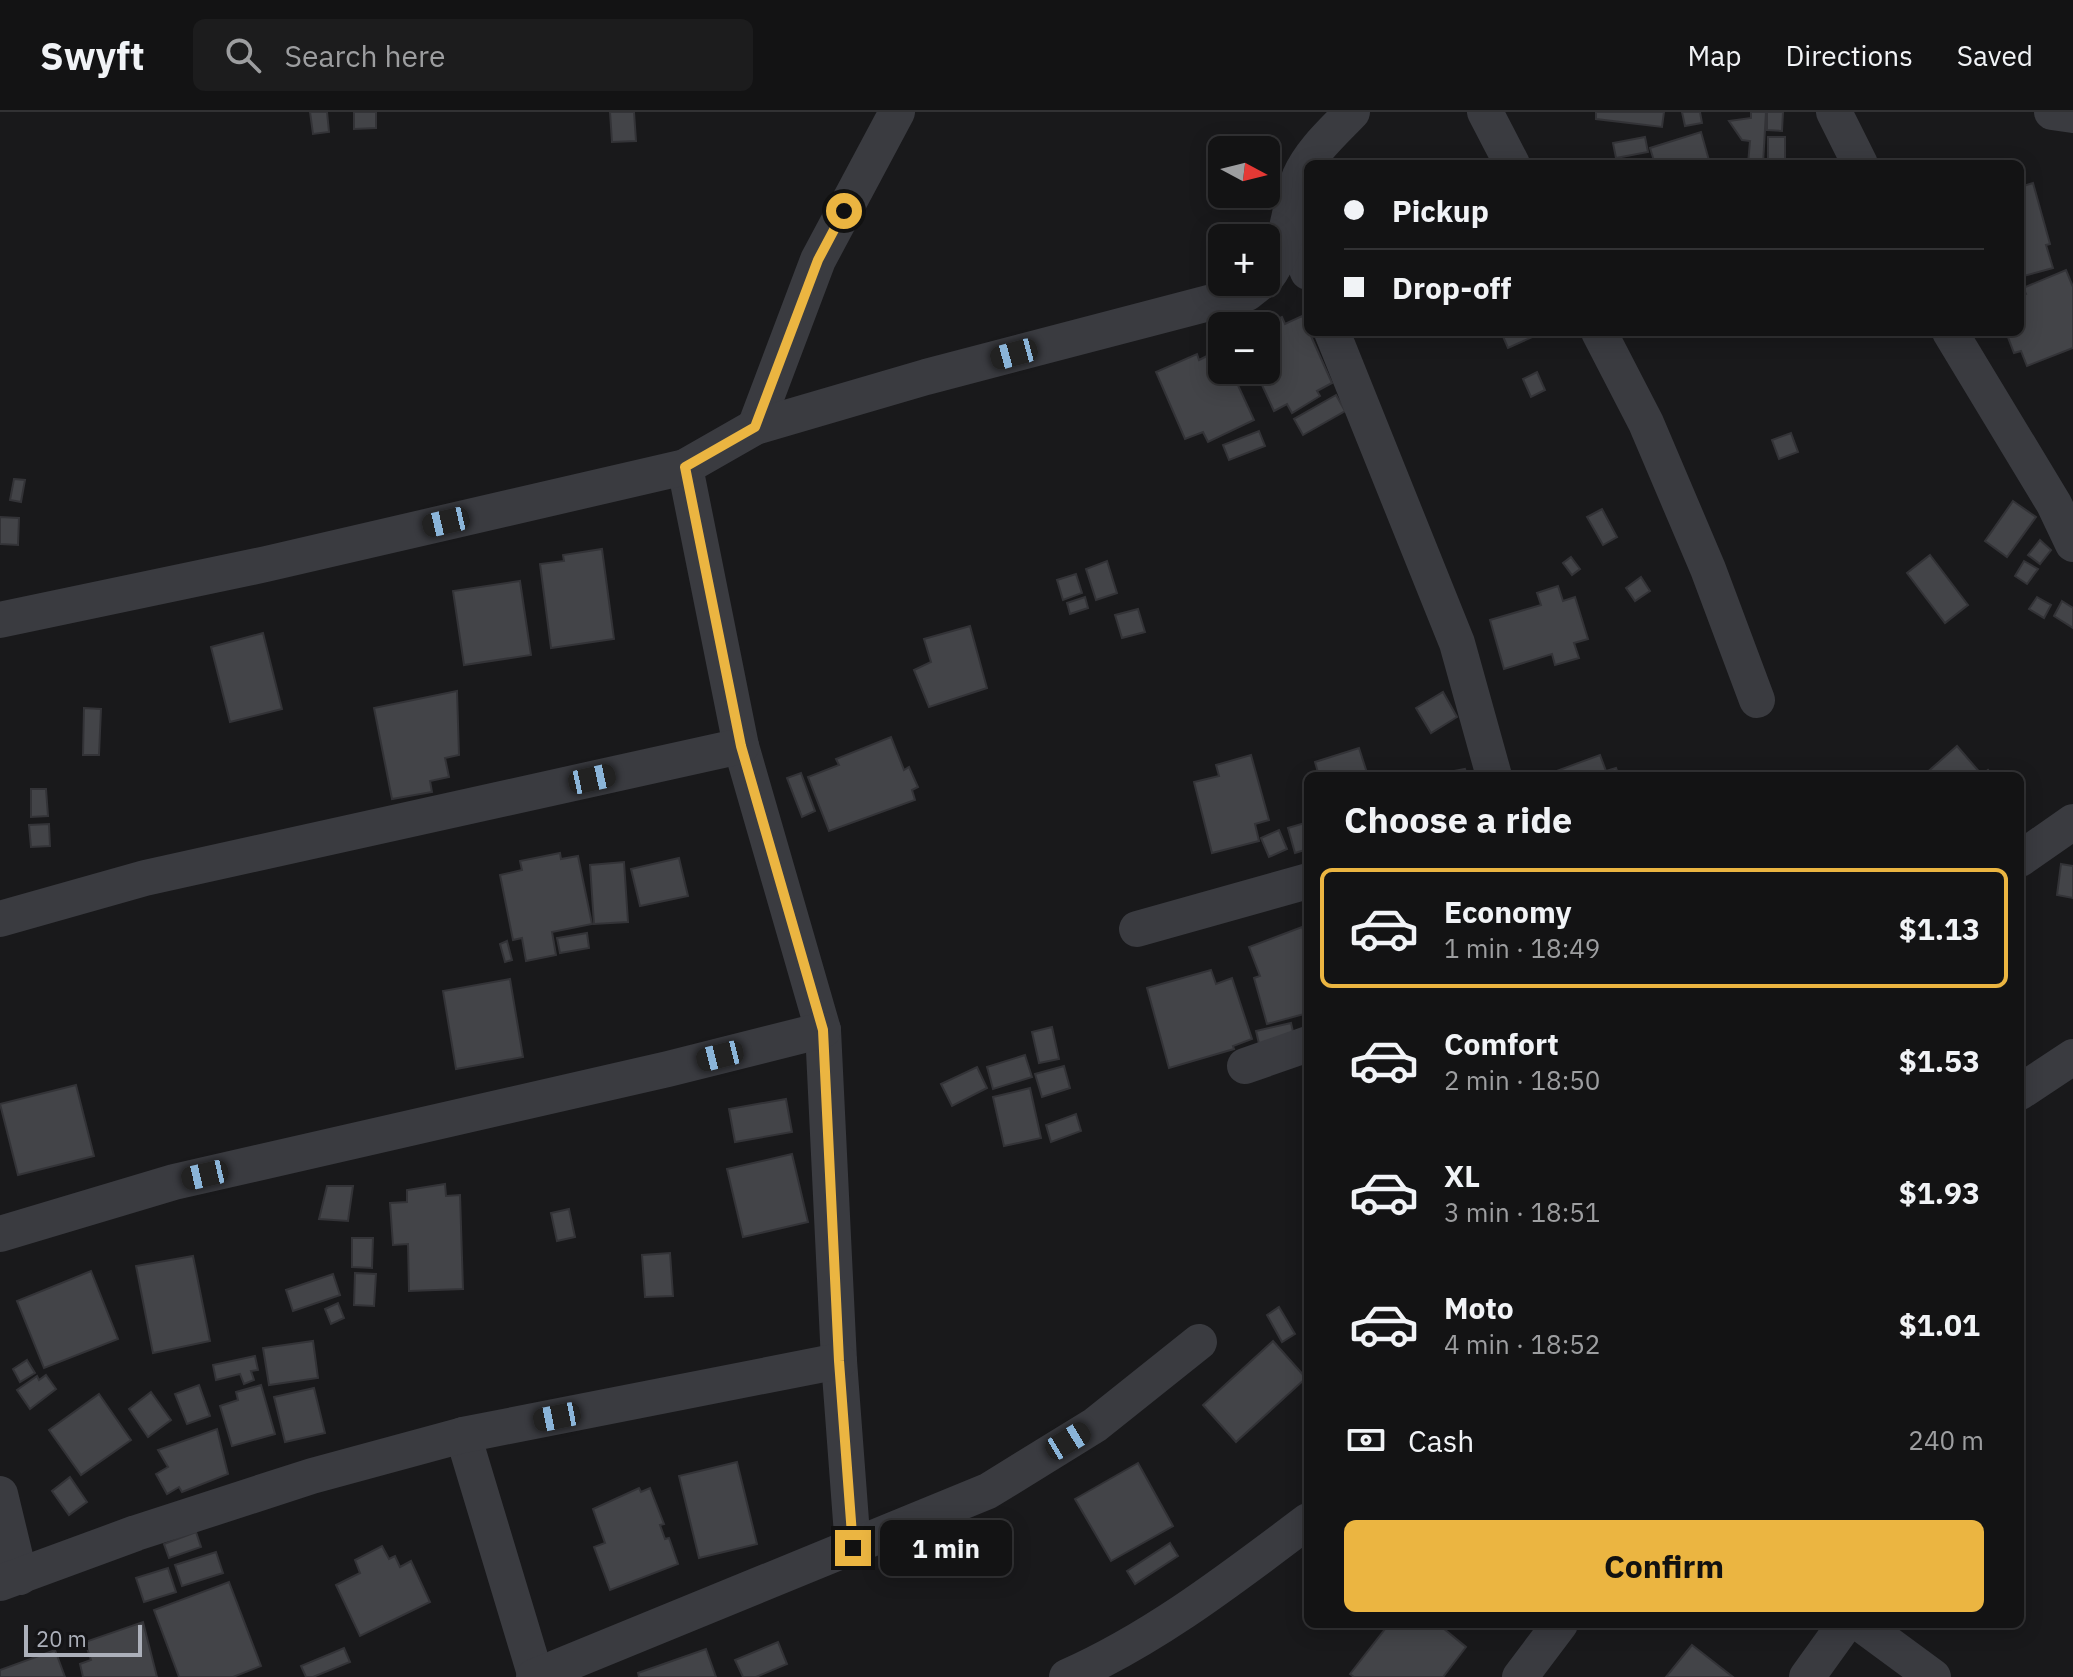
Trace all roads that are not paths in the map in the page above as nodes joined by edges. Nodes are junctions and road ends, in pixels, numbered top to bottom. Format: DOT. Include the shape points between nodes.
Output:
graph roads {
  1 [pos="897,112"];
  2 [pos="1352,112"];
  3 [pos="1485,112"];
  4 [pos="1834,112"];
  5 [pos="2052,112"];
  6 [pos="2073,115"];
  7 [pos="1310,160"];
  8 [pos="1510,160"];
  9 [pos="1858,160"];
  10 [pos="1304,170"];
  11 [pos="1289,224"];
  12 [pos="1280,245"];
  13 [pos="1304,262"];
  14 [pos="1236,296"];
  15 [pos="1334,336"];
  16 [pos="1601,336"];
  17 [pos="1952,336"];
  18 [pos="755,427"];
  19 [pos="685,467"];
  20 [pos="2073,544"];
  21 [pos="0,620"];
  22 [pos="1757,700"];
  23 [pos="741,746"];
  24 [pos="1493,772"];
  25 [pos="2073,822"];
  26 [pos="2024,856"];
  27 [pos="1304,882"];
  28 [pos="0,919"];
  29 [pos="1137,929"];
  30 [pos="823,1030"];
  31 [pos="1304,1045"];
  32 [pos="2073,1057"];
  33 [pos="1245,1066"];
  34 [pos="2024,1089"];
  35 [pos="0,1234"];
  36 [pos="1199,1342"];
  37 [pos="839,1361"];
  38 [pos="463,1435"];
  39 [pos="0,1494"];
  40 [pos="1304,1524"];
  41 [pos="853,1548"];
  42 [pos="10,1580"];
  43 [pos="1557,1628"];
  44 [pos="1842,1628"];
  45 [pos="1866,1628"];
  46 [pos="535,1677"];
  47 [pos="1067,1677"];
  48 [pos="1520,1677"];
  49 [pos="1807,1677"];
  50 [pos="1933,1677"];
  1 -- 18 [label="street" via="818,260"];
  2 -- 7 [label="street"];
  3 -- 8 [label="street"];
  4 -- 9 [label="street"];
  5 -- 6 [label="street"];
  10 -- 11 [label="street"];
  11 -- 12 [label="street"];
  11 -- 13 [label="street"];
  14 -- 18 [label="street"];
  15 -- 24 [label="street" via="1457,643"];
  16 -- 22 [label="street" via="1646,423"];
  17 -- 20 [label="street"];
  18 -- 19 [label="street"];
  19 -- 21 [label="street"];
  19 -- 23 [label="street"];
  23 -- 28 [label="street" via="145,878"];
  23 -- 30 [label="street"];
  25 -- 26 [label="street"];
  27 -- 29 [label="street"];
  30 -- 35 [label="street" via="174,1182"];
  30 -- 37 [label="street"];
  31 -- 33 [label="street"];
  32 -- 34 [label="street"];
  36 -- 41 [label="street" via="1095,1425 988,1491"];
  37 -- 38 [label="street"];
  37 -- 41 [label="street"];
  38 -- 42 [label="street" via="312,1476"];
  38 -- 46 [label="street"];
  39 -- 42 [label="street"];
  40 -- 47 [label="street" via="1201,1600"];
  41 -- 46 [label="street"];
  43 -- 48 [label="street"];
  44 -- 49 [label="street"];
  45 -- 50 [label="street"];
}
